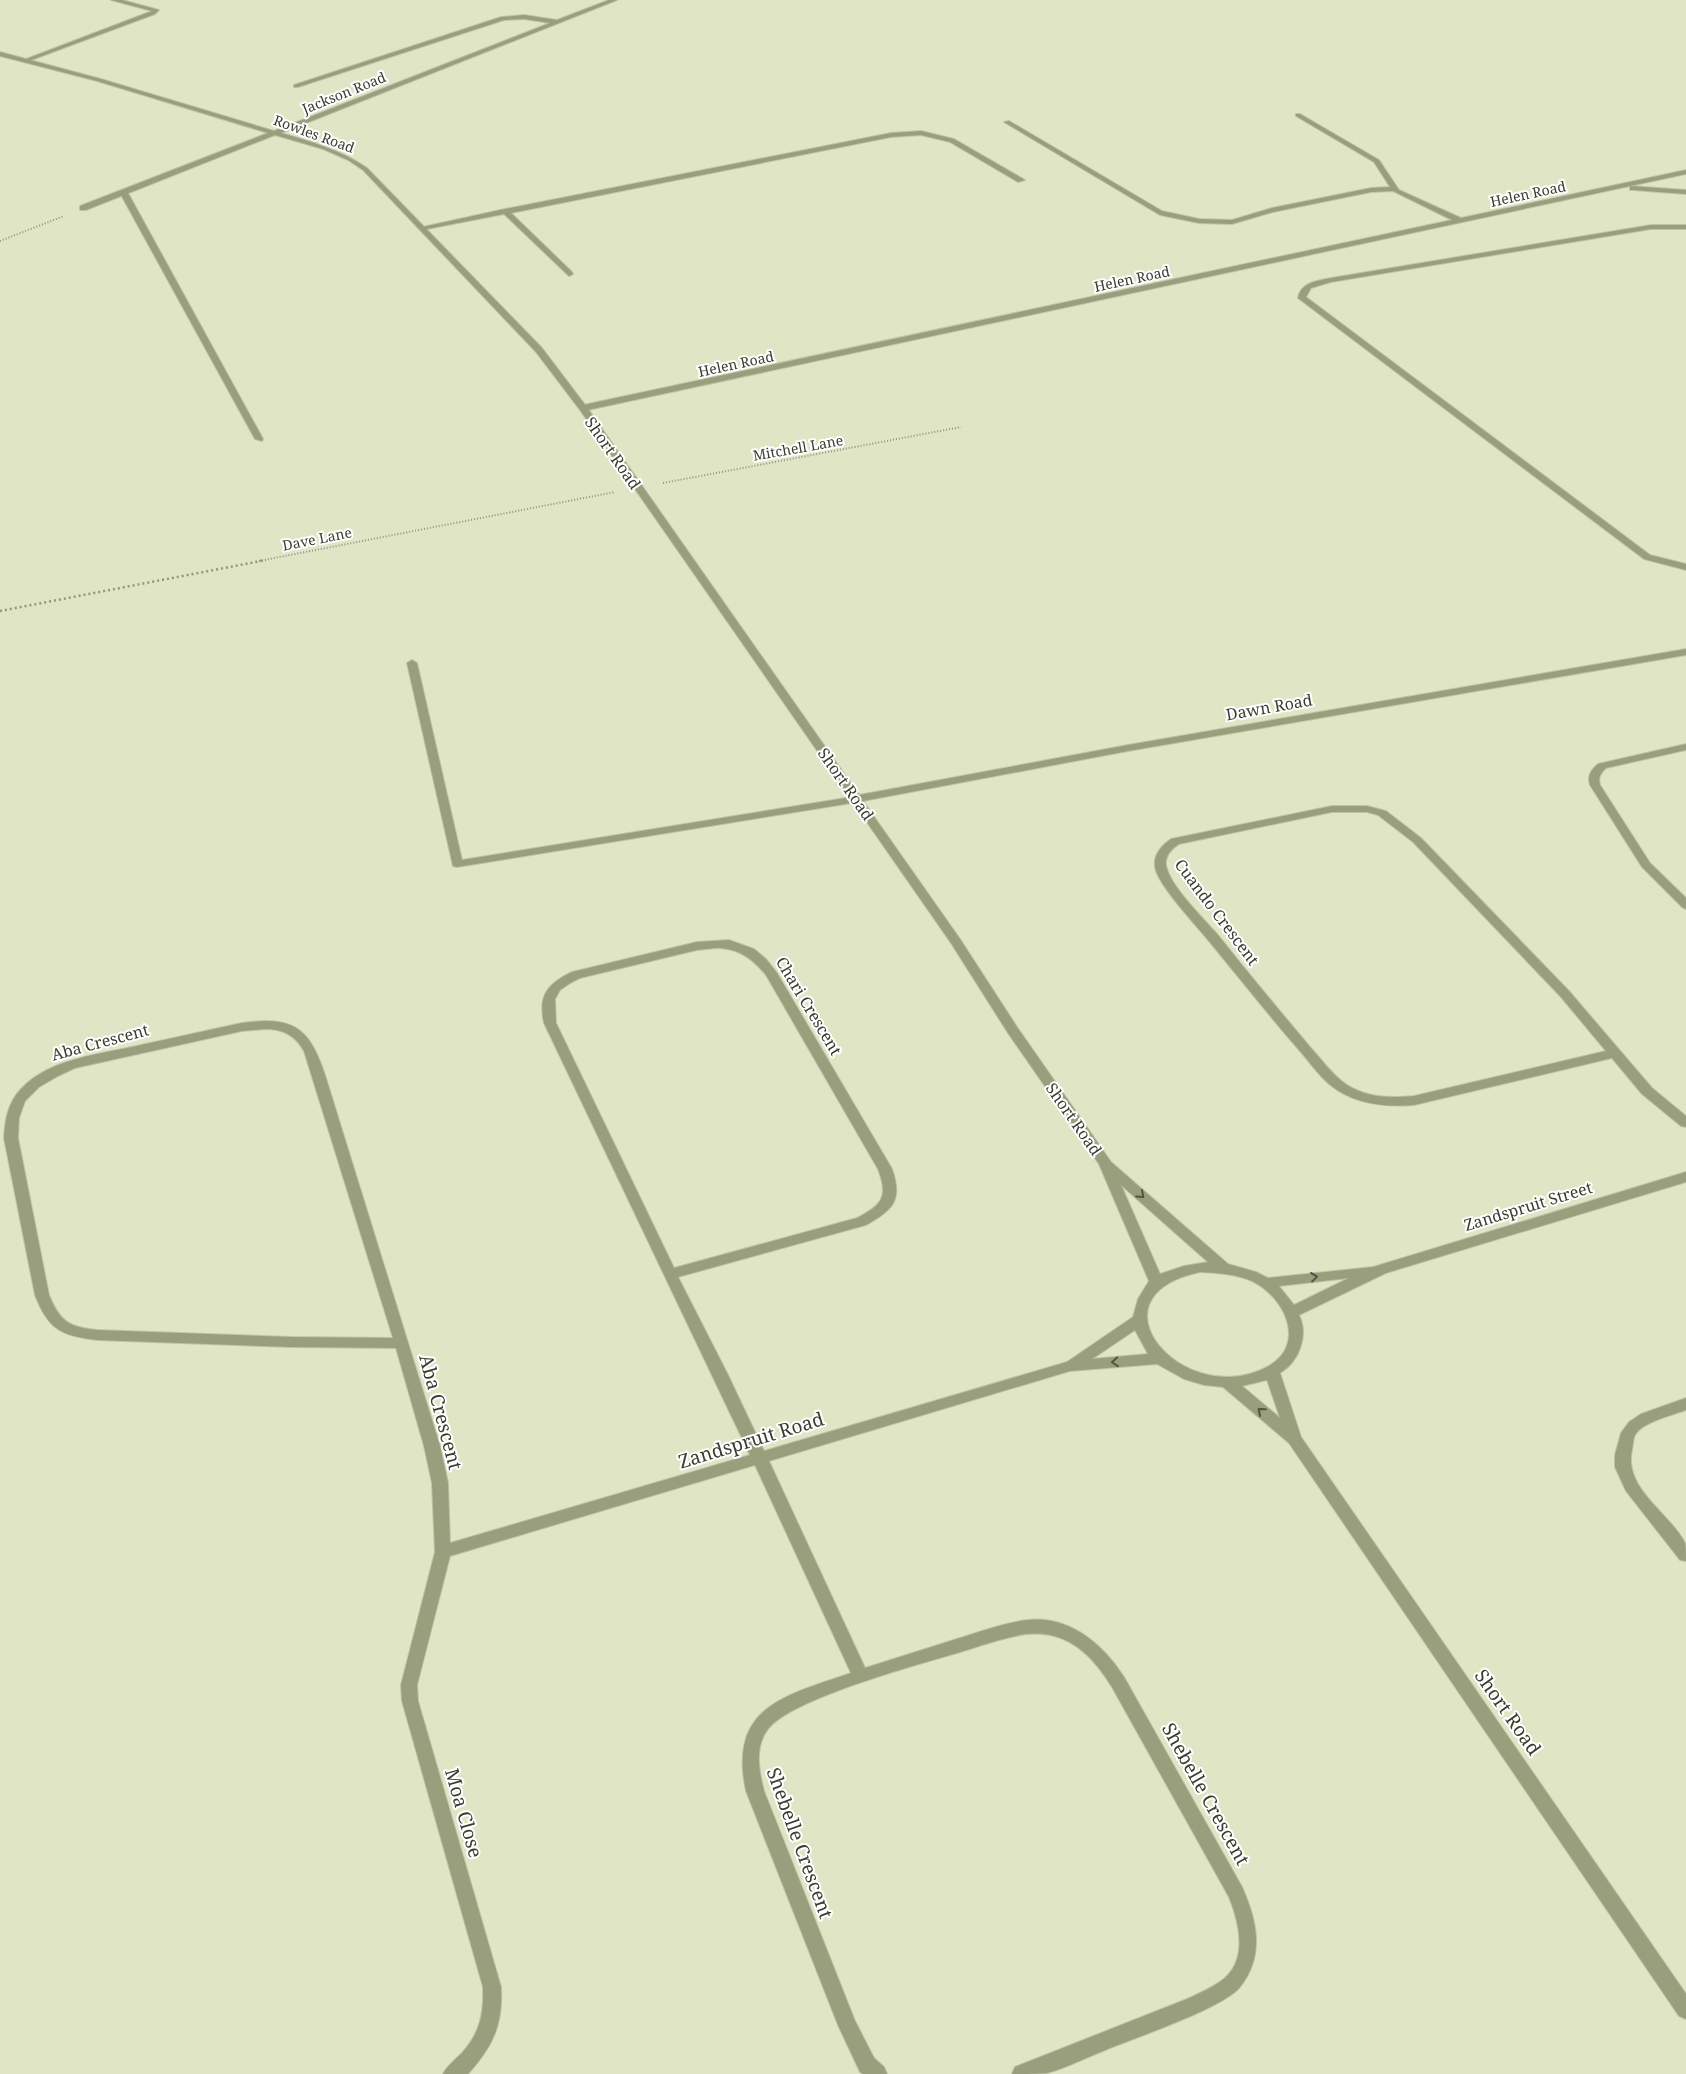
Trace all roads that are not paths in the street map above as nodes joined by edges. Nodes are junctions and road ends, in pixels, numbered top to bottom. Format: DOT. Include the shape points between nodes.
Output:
graph roads {
  1 [pos="114,0"];
  2 [pos="614,0"];
  3 [pos="557,22"];
  4 [pos="0,54"];
  5 [pos="24,61"];
  6 [pos="296,86"];
  7 [pos="1298,115"];
  8 [pos="1008,122"];
  9 [pos="277,133"];
  10 [pos="1686,172"];
  11 [pos="1021,180"];
  12 [pos="1621,187"];
  13 [pos="1395,189"];
  14 [pos="1686,192"];
  15 [pos="124,193"];
  16 [pos="83,208"];
  17 [pos="505,211"];
  18 [pos="1461,221"];
  19 [pos="1686,227"];
  20 [pos="422,228"];
  21 [pos="569,274"];
  22 [pos="583,408"];
  23 [pos="259,439"];
  24 [pos="1686,567"];
  25 [pos="1686,652"];
  26 [pos="412,663"];
  27 [pos="1686,747"];
  28 [pos="858,799"];
  29 [pos="1686,905"];
  30 [pos="1614,1053"];
  31 [pos="1686,1123"];
  32 [pos="1104,1163"];
  33 [pos="1686,1177"];
  34 [pos="1223,1268"];
  35 [pos="1381,1269"];
  36 [pos="670,1274"];
  37 [pos="1157,1283"];
  38 [pos="1265,1283"];
  39 [pos="1292,1312"];
  40 [pos="1140,1320"];
  41 [pos="401,1343"];
  42 [pos="1159,1358"];
  43 [pos="1070,1366"];
  44 [pos="1272,1372"];
  45 [pos="1228,1383"];
  46 [pos="1686,1404"];
  47 [pos="1294,1439"];
  48 [pos="759,1458"];
  49 [pos="443,1552"];
  50 [pos="1686,1555"];
  51 [pos="860,1675"];
  52 [pos="1686,2010"];
  53 [pos="453,2074"];
  54 [pos="877,2074"];
  55 [pos="1022,2074"];
  1 -- 5 [label="street" via="156,10"];
  2 -- 3 [label="street, Jackson Road"];
  3 -- 6 [label="street" via="524,17 503,18"];
  3 -- 9 [label="street, Jackson Road"];
  4 -- 5 [label="street, Rowles Road"];
  5 -- 9 [label="street, Rowles Road"];
  7 -- 13 [label="street" via="1377,161"];
  8 -- 13 [label="street" via="1160,213 1199,221 1232,222 1272,210 1362,192"];
  9 -- 15 [label="street, Jackson Road"];
  9 -- 20 [label="street, Rowles Road" via="325,148 357,163"];
  10 -- 12 [label="street, Helen Road"];
  11 -- 17 [label="street" via="952,140 921,133 852,142"];
  12 -- 14 [label="street"];
  12 -- 18 [label="street, Helen Road"];
  13 -- 18 [label="street"];
  15 -- 16 [label="street, Jackson Road"];
  15 -- 23 [label="street"];
  17 -- 20 [label="street"];
  17 -- 21 [label="street"];
  18 -- 22 [label="street, Helen Road"];
  19 -- 24 [label="street" via="1644,228 1331,280 1307,286 1302,298 1647,557"];
  20 -- 22 [label="street, Rowles Road" via="539,350"];
  22 -- 28 [label="street, Short Road"];
  25 -- 28 [label="street, Dawn Road" via="1082,756"];
  26 -- 28 [label="street, Dawn Road" via="457,864"];
  27 -- 29 [label="street" via="1615,761 1602,766 1593,779 1646,865"];
  28 -- 32 [label="street, Short Road"];
  30 -- 30 [label="street, Cuando Crescent" via="1565,994 1505,931 1416,840 1382,813 1367,808 1332,809 1175,841 1162,853 1162,871 1189,908 1330,1077 1355,1094 1388,1102 1424,1099"];
  30 -- 31 [label="street, Cuando Crescent" via="1647,1091"];
  32 -- 34 [label="street, Short Road, one-way"];
  32 -- 37 [label="street, Short Road"];
  33 -- 35 [label="street, Zandspruit Street"];
  34 -- 37 [label="street" via="1200,1267 1179,1271"];
  34 -- 38 [label="street" via="1245,1273"];
  38 -- 35 [label="street, Zandspruit Street, one-way"];
  35 -- 39 [label="street, Zandspruit Street"];
  36 -- 36 [label="street, Chari Crescent" via="550,1023 548,1003 555,988 576,975 697,946 729,944 750,952 770,973 892,1187 886,1204 861,1222"];
  36 -- 48 [label="street, Chari Crescent"];
  37 -- 40 [label="street" via="1143,1300"];
  38 -- 39 [label="street" via="1282,1296"];
  39 -- 44 [label="street" via="1297,1328 1295,1345 1286,1360"];
  40 -- 42 [label="street" via="1146,1342"];
  40 -- 43 [label="street, Zandspruit Road"];
  41 -- 41 [label="street, Aba Crescent" via="312,1056 300,1036 290,1029 270,1024 242,1027 72,1065 52,1071 32,1085 18,1101 12,1116 11,1138 42,1294 48,1312 62,1327 77,1333 98,1335 300,1343"];
  41 -- 49 [label="street, Aba Crescent" via="440,1483"];
  42 -- 43 [label="street, Zandspruit Road, one-way"];
  42 -- 45 [label="street" via="1179,1372"];
  43 -- 48 [label="street, Zandspruit Road"];
  44 -- 45 [label="street" via="1252,1380"];
  44 -- 47 [label="street, Short Road"];
  47 -- 45 [label="street, Short Road, one-way"];
  46 -- 50 [label="street" via="1646,1418 1634,1426 1628,1433 1623,1467 1632,1486"];
  47 -- 52 [label="street, Short Road"];
  48 -- 49 [label="street, Zandspruit Road"];
  48 -- 51 [label="street"];
  49 -- 53 [label="street, Moa Close" via="409,1685 410,1701 492,1987 493,2010 480,2048"];
  51 -- 54 [label="street, Shebelle Crescent" via="770,1715 749,1748 749,1760 755,1792 847,2026 867,2064"];
  51 -- 55 [label="street, Shebelle Crescent" via="1026,1627 1056,1629 1088,1644 1104,1660 1118,1682 1236,1893 1247,1919 1250,1944 1233,1983 1194,2005"];
}
